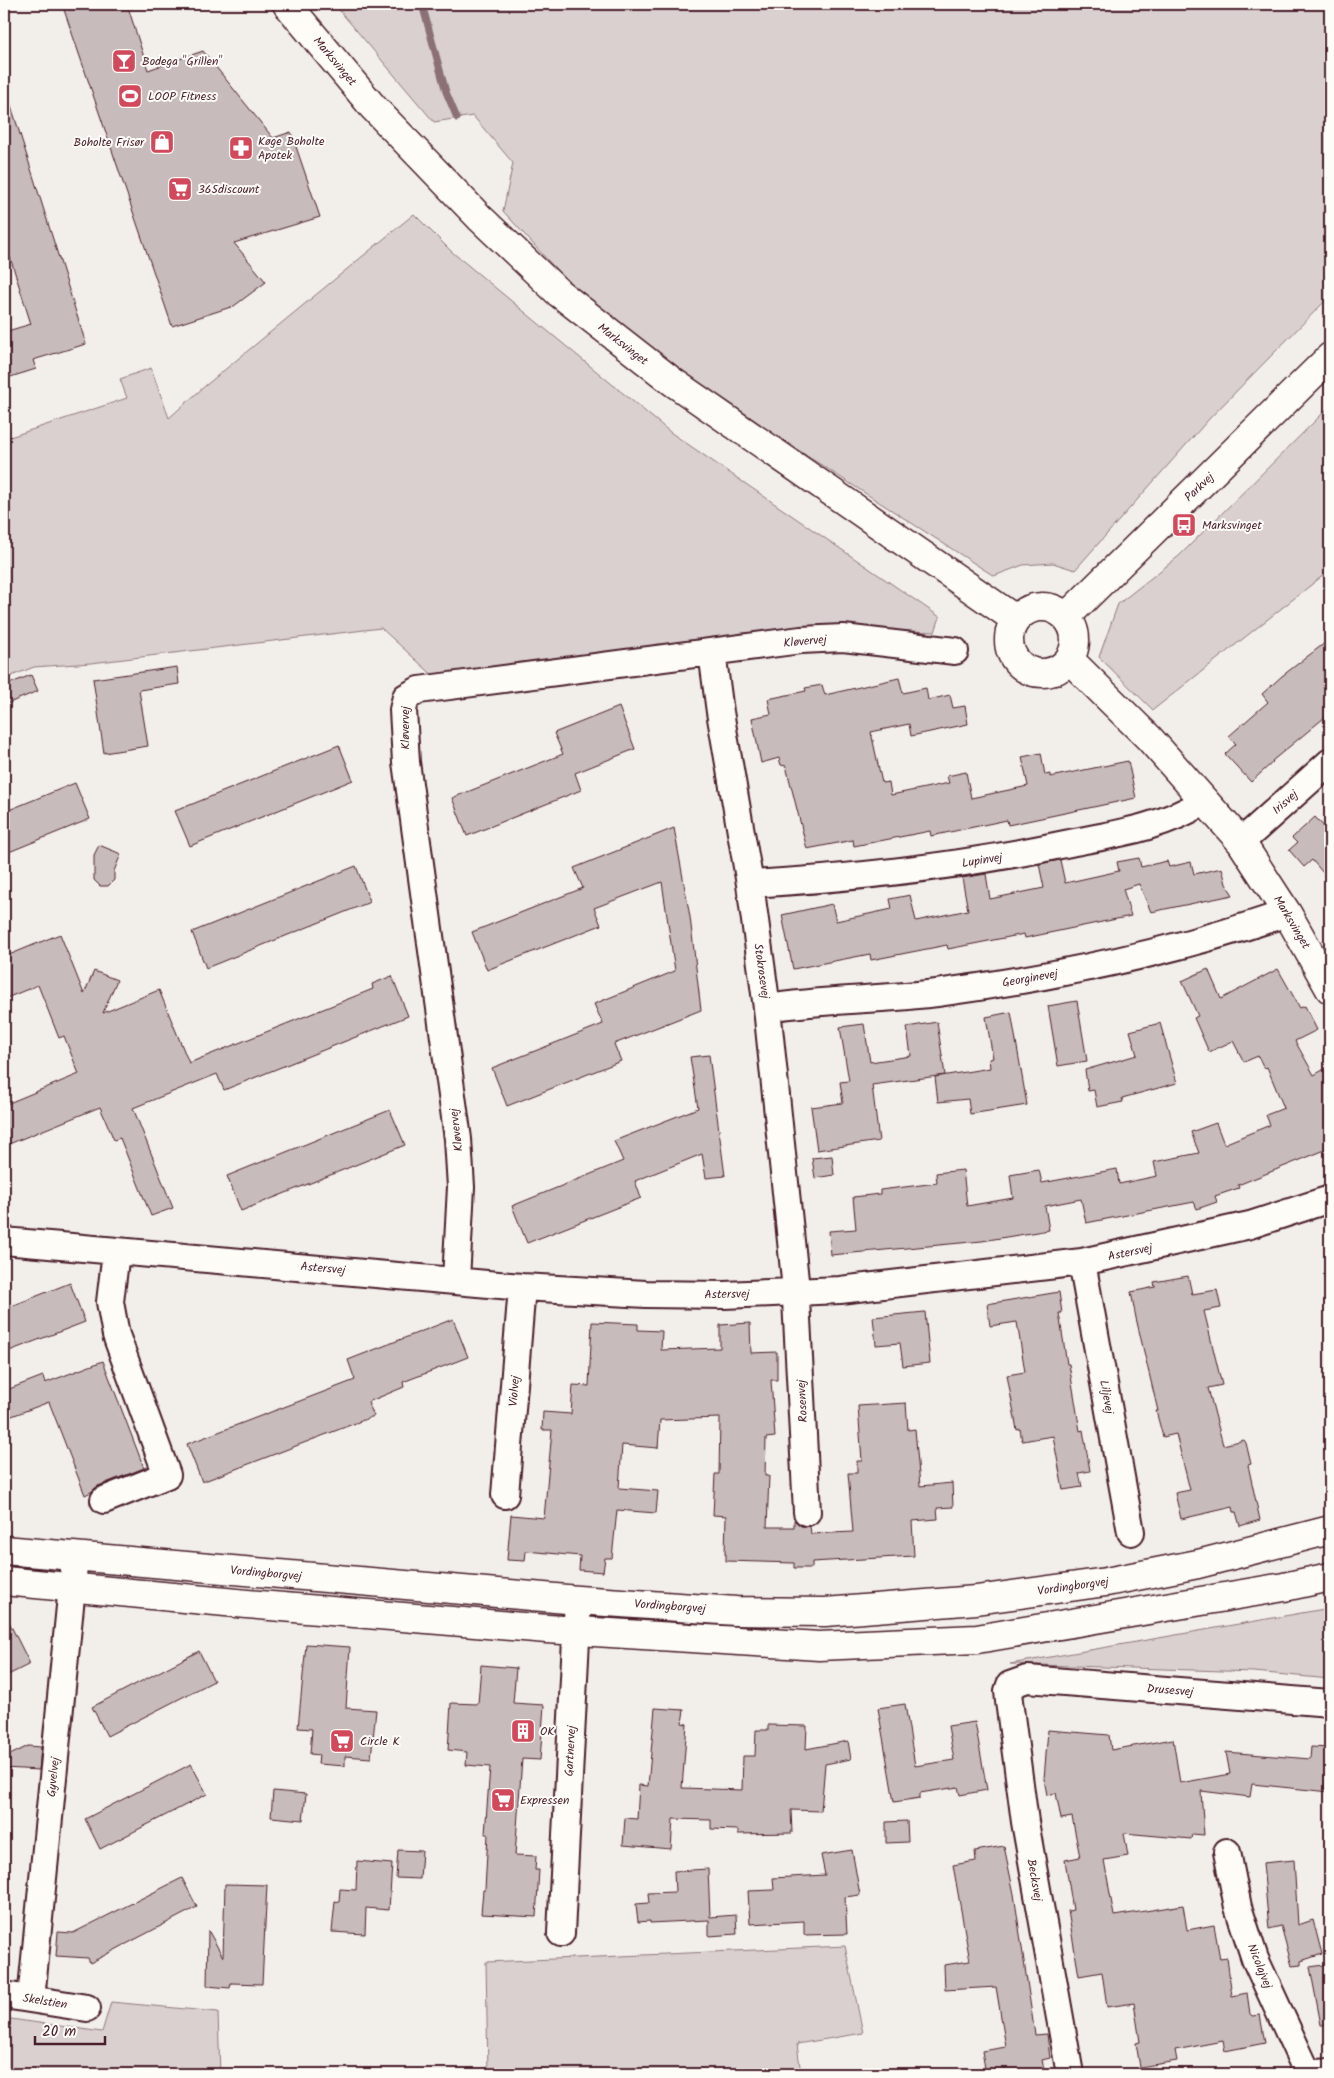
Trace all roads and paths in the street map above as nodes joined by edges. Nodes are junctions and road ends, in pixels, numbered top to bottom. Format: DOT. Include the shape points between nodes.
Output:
graph roads {
  1 [pos="287,4"];
  2 [pos="1330,357"];
  3 [pos="1066,617"];
  4 [pos="1015,619"];
  5 [pos="955,651"];
  6 [pos="712,652"];
  7 [pos="1069,659"];
  8 [pos="1330,762"];
  9 [pos="1206,801"];
  10 [pos="1241,842"];
  11 [pos="750,884"];
  12 [pos="1287,913"];
  13 [pos="1330,988"];
  14 [pos="767,1008"];
  15 [pos="1330,1199"];
  16 [pos="4,1241"];
  17 [pos="116,1252"];
  18 [pos="1082,1262"];
  19 [pos="456,1280"];
  20 [pos="522,1287"];
  21 [pos="796,1291"];
  22 [pos="505,1495"];
  23 [pos="104,1500"];
  24 [pos="807,1512"];
  25 [pos="1330,1530"];
  26 [pos="1131,1532"];
  27 [pos="4,1550"];
  28 [pos="75,1556"];
  29 [pos="1330,1577"];
  30 [pos="4,1581"];
  31 [pos="72,1586"];
  32 [pos="578,1600"];
  33 [pos="575,1631"];
  34 [pos="1010,1685"];
  35 [pos="1330,1703"];
  36 [pos="1227,1852"];
  37 [pos="561,1933"];
  38 [pos="4,1995"];
  39 [pos="31,1999"];
  40 [pos="87,2008"];
  41 [pos="1318,2073"];
  42 [pos="1070,2074"];
  1 -- 4 [label="main road, Marksvinget" via="373,107 480,218 559,293 673,382"];
  2 -- 3 [label="main road, Parkvej"];
  3 -- 4 [label="main road" via="1050,607 1040,606 1022,612"];
  3 -- 7 [label="main road" via="1075,642"];
  4 -- 7 [label="main road" via="1010,629 1009,646 1017,662 1025,668 1034,672 1053,671"];
  5 -- 6 [label="street, Kløvervej" via="843,638"];
  6 -- 11 [label="street, Stokrosevej"];
  6 -- 19 [label="street, Kløvervej" via="419,690 406,697 403,710 406,762 458,1139 461,1187"];
  7 -- 9 [label="main road, Marksvinget" via="1149,738"];
  8 -- 10 [label="street, Irisvej"];
  9 -- 10 [label="main road, Marksvinget"];
  9 -- 11 [label="street, Lupinvej" via="1168,821 1012,855 916,870"];
  10 -- 12 [label="main road, Marksvinget"];
  11 -- 14 [label="street, Stokrosevej"];
  12 -- 13 [label="main road, Marksvinget"];
  12 -- 14 [label="street, Georginevej" via="1205,940 1010,982 880,1000"];
  14 -- 21 [label="street, Stokrosevej"];
  15 -- 18 [label="street, Astersvej" via="1250,1225"];
  16 -- 17 [label="street, Astersvej"];
  17 -- 19 [label="street, Astersvej"];
  17 -- 23 [label="street" via="110,1302 116,1335 168,1475"];
  18 -- 21 [label="street, Astersvej" via="840,1290"];
  18 -- 26 [label="street, Liljevej"];
  19 -- 20 [label="street, Astersvej"];
  20 -- 21 [label="street, Astersvej" via="646,1294"];
  20 -- 22 [label="street, Violvej"];
  21 -- 24 [label="street, Rosenvej"];
  25 -- 32 [label="main road, Vordingborgvej" via="1180,1568 976,1600 825,1612 736,1611"];
  27 -- 28 [label="main road, Vordingborgvej"];
  28 -- 31 [label="street, Gyvelvej"];
  28 -- 32 [label="main road, Vordingborgvej"];
  29 -- 33 [label="main road" via="977,1639 819,1646"];
  30 -- 31 [label="main road"];
  31 -- 33 [label="main road"];
  31 -- 39 [label="street, Gyvelvej"];
  32 -- 33 [label="street, Gartnervej"];
  33 -- 37 [label="street, Gartnervej"];
  34 -- 35 [label="street, Drusesvej" via="1027,1679"];
  34 -- 42 [label="street, Becksvej" via="1009,1701 1021,1794"];
  36 -- 41 [label="street, Nicolajvej" via="1238,1907 1255,1959"];
  38 -- 39 [label="street, Skelstien"];
  39 -- 40 [label="street, Skelstien"];
}
